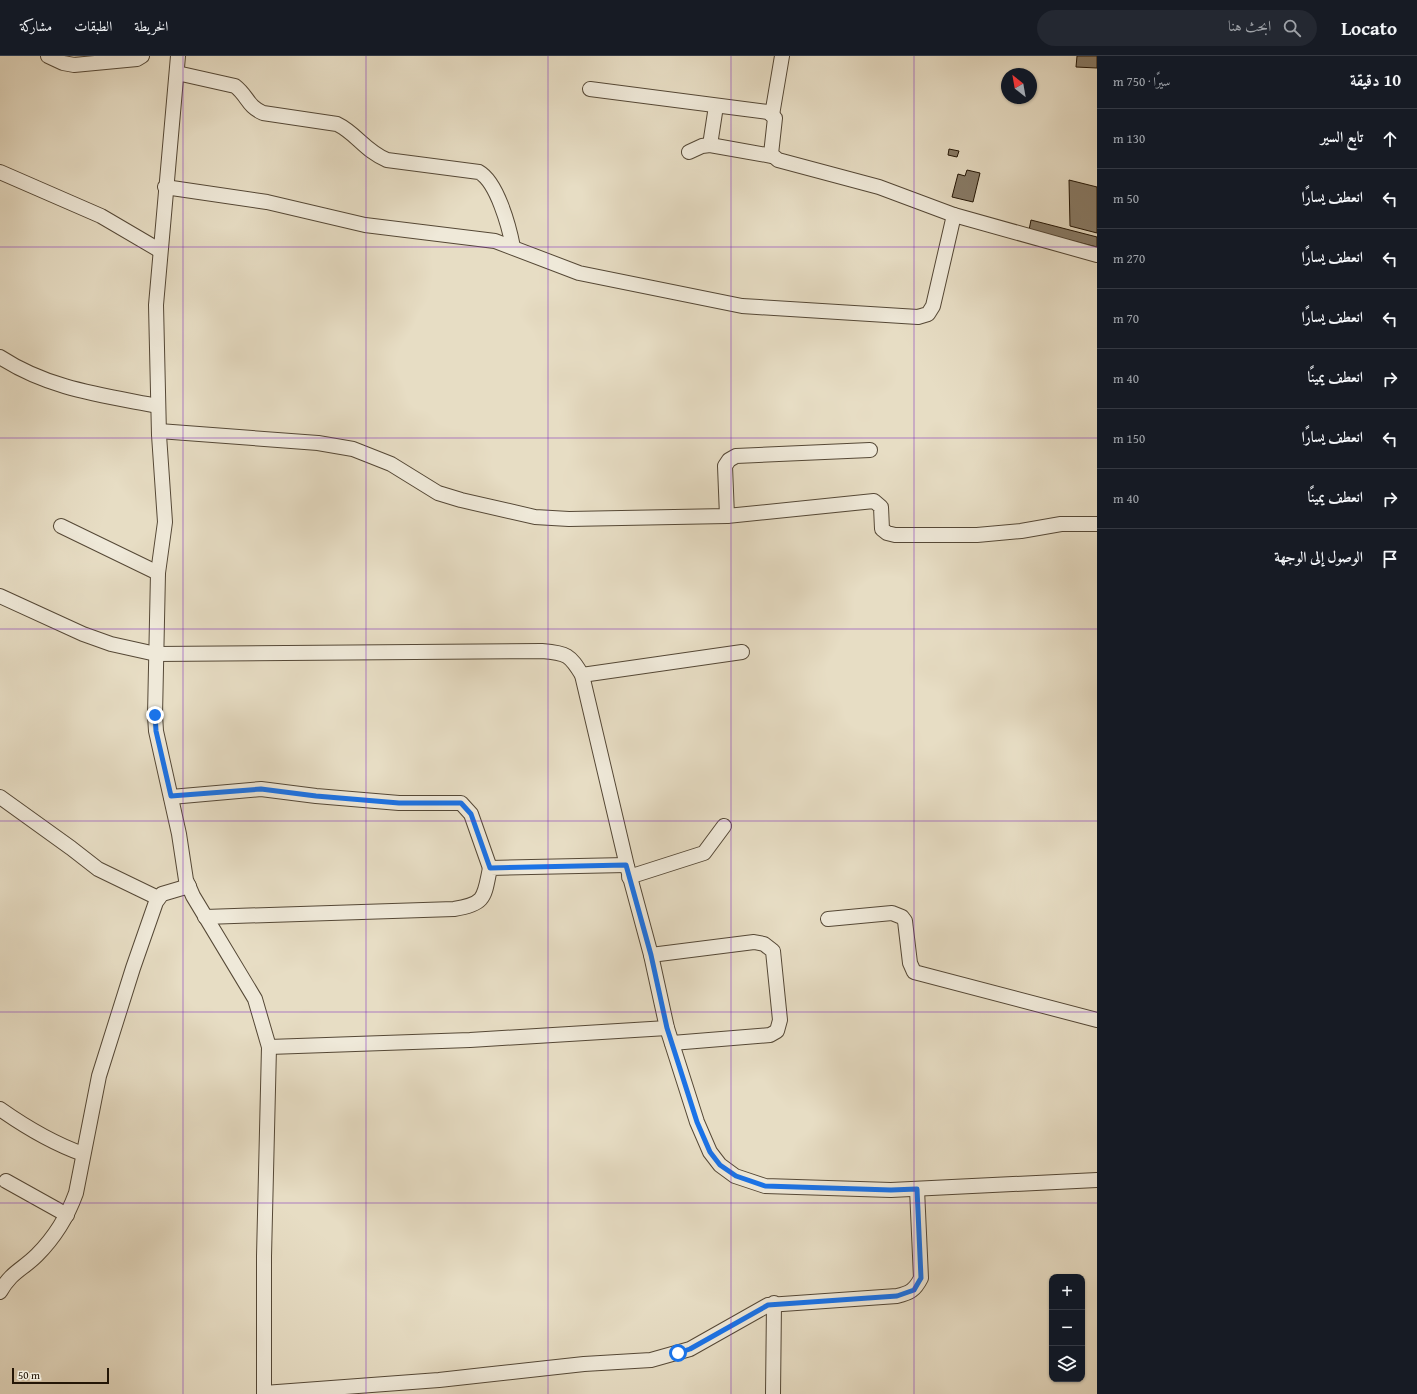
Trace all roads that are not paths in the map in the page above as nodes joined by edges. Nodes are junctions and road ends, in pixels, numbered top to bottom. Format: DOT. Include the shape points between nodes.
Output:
graph roads {
  1 [pos="48,56"];
  2 [pos="142,56"];
  3 [pos="178,56"];
  4 [pos="782,56"];
  5 [pos="177,73"];
  6 [pos="590,89"];
  7 [pos="716,106"];
  8 [pos="772,115"];
  9 [pos="710,146"];
  10 [pos="689,152"];
  11 [pos="772,156"];
  12 [pos="0,172"];
  13 [pos="165,187"];
  14 [pos="954,215"];
  15 [pos="513,246"];
  16 [pos="160,250"];
  17 [pos="1097,255"];
  18 [pos="0,357"];
  19 [pos="158,406"];
  20 [pos="159,431"];
  21 [pos="870,450"];
  22 [pos="727,516"];
  23 [pos="1097,524"];
  24 [pos="61,526"];
  25 [pos="158,573"];
  26 [pos="0,596"];
  27 [pos="742,652"];
  28 [pos="156,654"];
  29 [pos="582,675"];
  30 [pos="171,796"];
  31 [pos="0,798"];
  32 [pos="724,826"];
  33 [pos="490,868"];
  34 [pos="628,871"];
  35 [pos="189,886"];
  36 [pos="158,898"];
  37 [pos="205,917"];
  38 [pos="828,919"];
  39 [pos="651,955"];
  40 [pos="1097,1020"];
  41 [pos="667,1028"];
  42 [pos="672,1043"];
  43 [pos="269,1047"];
  44 [pos="0,1109"];
  45 [pos="83,1154"];
  46 [pos="1097,1180"];
  47 [pos="6,1181"];
  48 [pos="917,1189"];
  49 [pos="67,1214"];
  50 [pos="0,1292"];
  51 [pos="774,1304"];
  52 [pos="264,1393"];
  53 [pos="772,1394"];
  1 -- 2 [label="street" via="74,65 137,59"];
  3 -- 5 [label="street"];
  4 -- 8 [label="street"];
  5 -- 13 [label="street"];
  5 -- 15 [label="street" via="235,86 252,108 263,113 337,124 344,127 374,155 387,160 479,172 490,182 509,227"];
  6 -- 7 [label="street"];
  7 -- 8 [label="street" via="768,112"];
  7 -- 9 [label="street"];
  8 -- 11 [label="street" via="775,118 775,126"];
  9 -- 10 [label="street" via="702,146"];
  9 -- 11 [label="street"];
  11 -- 14 [label="street" via="788,164 895,191"];
  12 -- 16 [label="street" via="101,216"];
  13 -- 15 [label="street" via="267,202 365,225 495,241"];
  13 -- 16 [label="street"];
  14 -- 15 [label="street" via="933,306 928,314 918,317 742,306 579,272"];
  14 -- 17 [label="street"];
  16 -- 19 [label="street" via="156,305"];
  18 -- 19 [label="street" via="56,385"];
  19 -- 20 [label="street"];
  20 -- 22 [label="street" via="318,443 353,449 391,464 438,493 535,517 577,519"];
  20 -- 25 [label="street" via="165,522"];
  21 -- 22 [label="street" via="736,456 725,466"];
  22 -- 23 [label="street" via="874,501 882,507 882,528 895,535 970,535 1020,531 1061,524"];
  24 -- 25 [label="street"];
  25 -- 28 [label="street"];
  26 -- 28 [label="street" via="82,634"];
  27 -- 29 [label="street"];
  28 -- 29 [label="street" via="542,651 558,652 572,658"];
  28 -- 30 [label="street" via="156,731"];
  29 -- 34 [label="street"];
  30 -- 33 [label="street" via="261,789 399,803 461,803 471,814"];
  30 -- 35 [label="street"];
  31 -- 36 [label="street" via="98,869"];
  32 -- 34 [label="street" via="704,853"];
  33 -- 34 [label="street"];
  33 -- 37 [label="street" via="485,893 478,902 454,909"];
  34 -- 39 [label="street"];
  35 -- 36 [label="street" via="162,894"];
  35 -- 37 [label="street"];
  36 -- 45 [label="street" via="99,1076"];
  37 -- 43 [label="street" via="255,1000"];
  38 -- 40 [label="street" via="892,913 905,921 910,963 914,972"];
  39 -- 41 [label="street"];
  39 -- 42 [label="street" via="754,942 764,944 773,951 780,1020 777,1031 770,1035"];
  41 -- 42 [label="street"];
  41 -- 43 [label="street" via="470,1040"];
  42 -- 48 [label="street" via="697,1122 710,1152 720,1165 736,1176 765,1186"];
  43 -- 52 [label="street"];
  44 -- 45 [label="street" via="31,1131 57,1145"];
  45 -- 49 [label="street" via="76,1193"];
  46 -- 48 [label="street"];
  47 -- 49 [label="street"];
  48 -- 51 [label="street" via="921,1278 914,1290 897,1296"];
  49 -- 50 [label="street" via="37,1255 12,1275"];
  51 -- 52 [label="street" via="760,1308 690,1349 651,1360"];
  51 -- 53 [label="street"];
}
